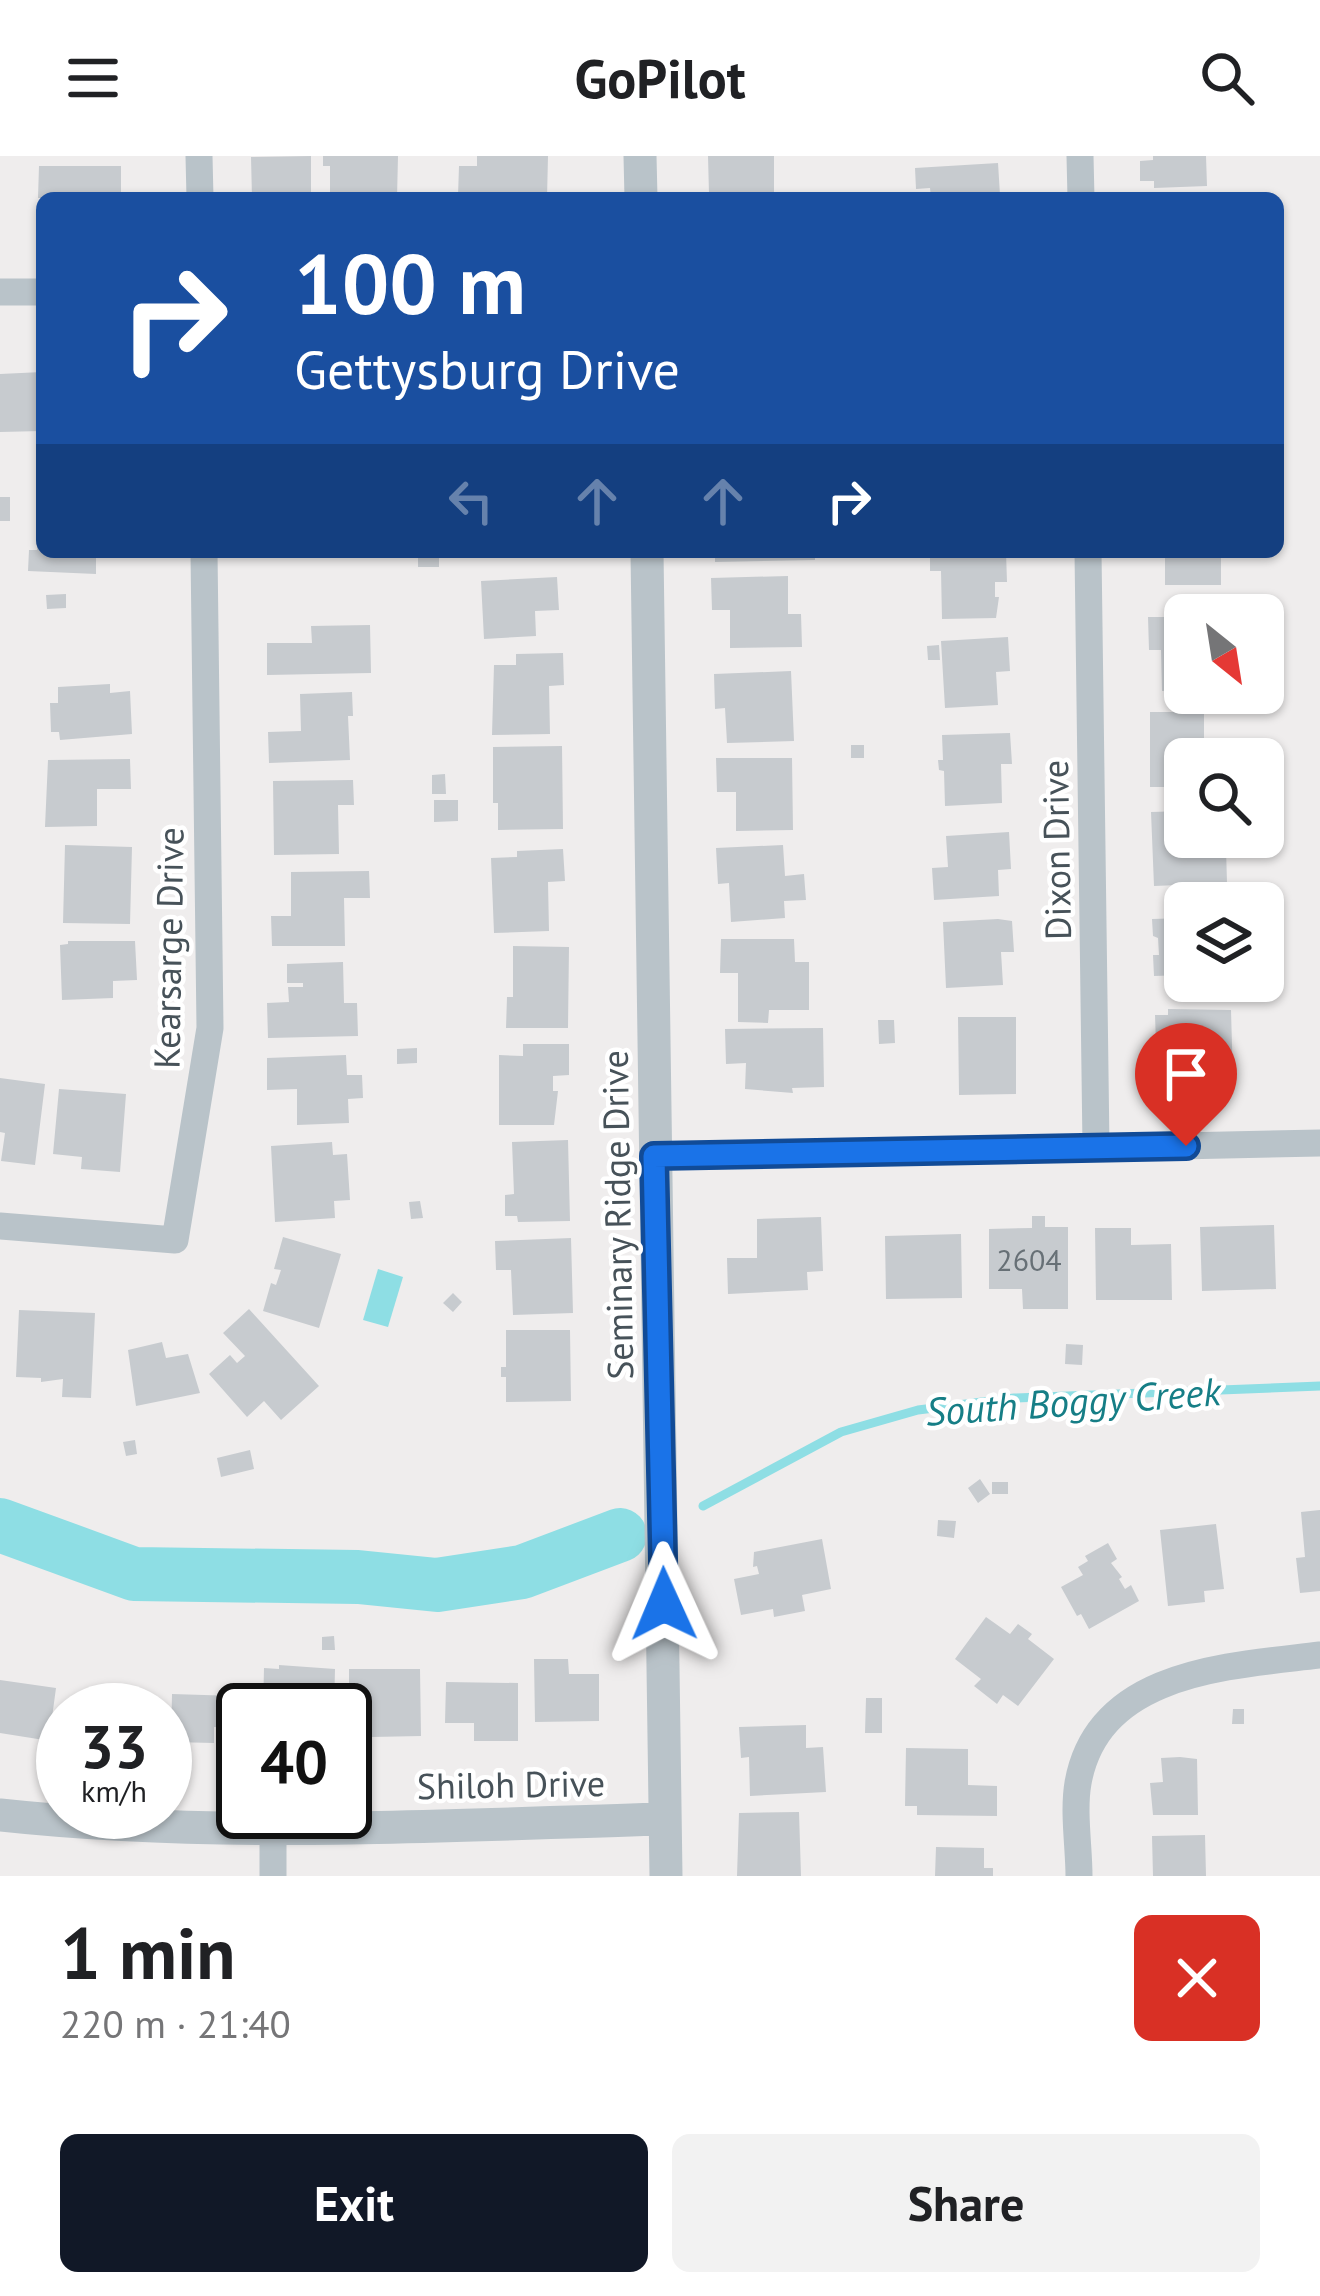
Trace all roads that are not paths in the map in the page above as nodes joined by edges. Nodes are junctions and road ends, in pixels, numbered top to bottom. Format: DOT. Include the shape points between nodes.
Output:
graph roads {
  1 [pos="199,156"];
  2 [pos="640,156"];
  3 [pos="1079,156"];
  4 [pos="200,192"];
  5 [pos="641,192"];
  6 [pos="1081,192"];
  7 [pos="0,292"];
  8 [pos="36,292"];
  9 [pos="204,558"];
  10 [pos="646,558"];
  11 [pos="1088,558"];
  12 [pos="1320,1143"];
  13 [pos="1096,1147"];
  14 [pos="654,1156"];
  15 [pos="0,1226"];
  16 [pos="1320,1655"];
  17 [pos="0,1815"];
  18 [pos="665,1820"];
  19 [pos="372,1825"];
  20 [pos="216,1826"];
  21 [pos="272,1839"];
  22 [pos="273,1876"];
  23 [pos="666,1876"];
  24 [pos="1079,1876"];
  1 -- 4 [label="street"];
  2 -- 5 [label="street"];
  3 -- 6 [label="street"];
  7 -- 8 [label="street"];
  9 -- 15 [label="street, Kearsarge Drive" via="210,1028 175,1240"];
  10 -- 14 [label="street, Seminary Ridge Drive"];
  11 -- 13 [label="street, Dixon Drive"];
  12 -- 13 [label="street"];
  13 -- 14 [label="street"];
  14 -- 18 [label="street, Seminary Ridge Drive"];
  16 -- 24 [label="street" via="1210,1669 1118,1709 1078,1783"];
  17 -- 20 [label="street, Shiloh Drive"];
  18 -- 19 [label="street, Shiloh Drive"];
  18 -- 23 [label="street, Seminary Ridge Drive"];
  21 -- 22 [label="street"];
}
